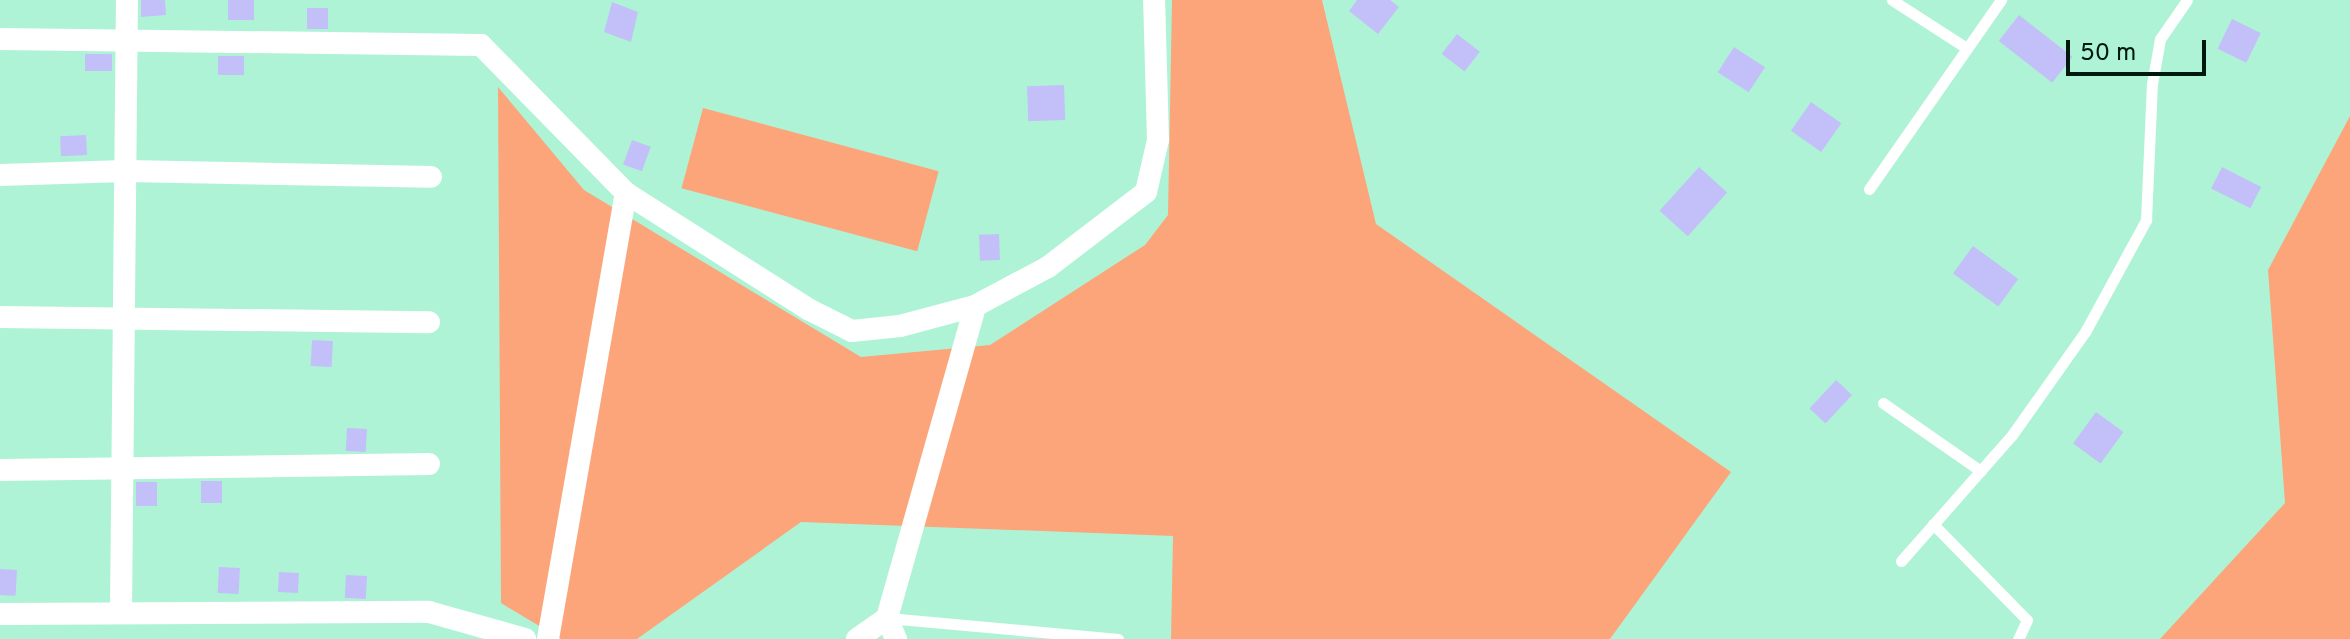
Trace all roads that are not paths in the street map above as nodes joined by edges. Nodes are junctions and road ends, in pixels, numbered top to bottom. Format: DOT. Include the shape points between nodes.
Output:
graph roads {
  1 [pos="127,0"];
  2 [pos="1154,0"];
  3 [pos="1892,0"];
  4 [pos="2001,0"];
  5 [pos="2187,0"];
  6 [pos="128,37"];
  7 [pos="0,39"];
  8 [pos="1965,47"];
  9 [pos="125,171"];
  10 [pos="0,175"];
  11 [pos="431,177"];
  12 [pos="1869,189"];
  13 [pos="626,193"];
  14 [pos="975,306"];
  15 [pos="0,317"];
  16 [pos="122,318"];
  17 [pos="429,322"];
  18 [pos="1883,403"];
  19 [pos="429,464"];
  20 [pos="121,467"];
  21 [pos="0,470"];
  22 [pos="1981,471"];
  23 [pos="1933,524"];
  24 [pos="1901,561"];
  25 [pos="121,610"];
  26 [pos="0,614"];
  27 [pos="892,629"];
  28 [pos="525,639"];
  29 [pos="548,639"];
  30 [pos="857,639"];
  31 [pos="1118,639"];
  32 [pos="2018,639"];
  1 -- 6 [label="street"];
  2 -- 14 [label="street" via="1158,140 1146,192 1048,267"];
  3 -- 8 [label="lane"];
  4 -- 8 [label="lane"];
  5 -- 22 [label="lane" via="2160,39 2152,84 2146,220 2085,332"];
  6 -- 7 [label="street"];
  6 -- 9 [label="street"];
  6 -- 13 [label="street" via="481,45"];
  8 -- 12 [label="lane"];
  9 -- 10 [label="street"];
  9 -- 11 [label="street"];
  9 -- 16 [label="street"];
  13 -- 14 [label="street" via="852,331 900,326"];
  13 -- 29 [label="street"];
  14 -- 27 [label="street"];
  15 -- 16 [label="street"];
  16 -- 17 [label="street"];
  16 -- 20 [label="street"];
  18 -- 22 [label="lane"];
  19 -- 20 [label="street"];
  20 -- 21 [label="street"];
  20 -- 25 [label="street"];
  22 -- 23 [label="lane"];
  23 -- 24 [label="lane"];
  23 -- 32 [label="lane" via="2027,620"];
  25 -- 26 [label="street"];
  25 -- 28 [label="street" via="429,612"];
  27 -- 30 [label="street"];
  27 -- 31 [label="lane"];
}
